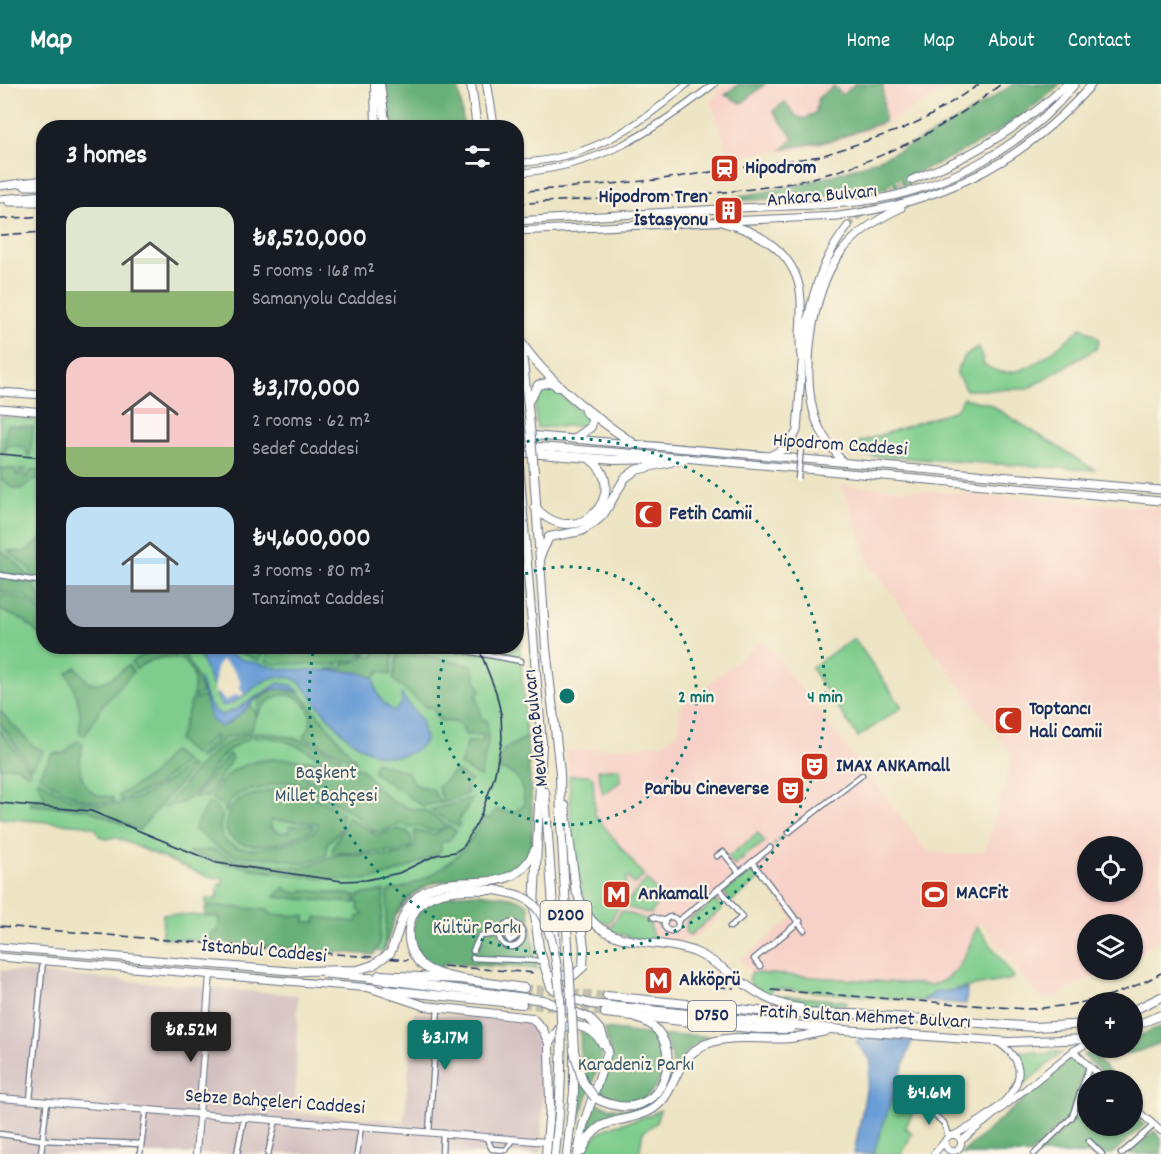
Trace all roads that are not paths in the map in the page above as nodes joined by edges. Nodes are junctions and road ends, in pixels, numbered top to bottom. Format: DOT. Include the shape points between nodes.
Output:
graph roads {
  1 [pos="375,84"];
  2 [pos="380,84"];
  3 [pos="471,84"];
  4 [pos="488,84"];
  5 [pos="687,84"];
  6 [pos="714,84"];
  7 [pos="1066,84"];
  8 [pos="1075,84"];
  9 [pos="1092,84"];
  10 [pos="376,120"];
  11 [pos="385,120"];
  12 [pos="475,120"];
  13 [pos="493,120"];
  14 [pos="524,162"];
  15 [pos="524,172"];
  16 [pos="911,180"];
  17 [pos="36,181"];
  18 [pos="36,186"];
  19 [pos="0,187"];
  20 [pos="36,196"];
  21 [pos="0,200"];
  22 [pos="916,201"];
  23 [pos="36,202"];
  24 [pos="524,221"];
  25 [pos="716,221"];
  26 [pos="848,226"];
  27 [pos="524,231"];
  28 [pos="524,346"];
  29 [pos="802,366"];
  30 [pos="524,368"];
  31 [pos="0,392"];
  32 [pos="36,394"];
  33 [pos="528,402"];
  34 [pos="0,408"];
  35 [pos="36,411"];
  36 [pos="524,432"];
  37 [pos="577,437"];
  38 [pos="633,442"];
  39 [pos="524,446"];
  40 [pos="801,448"];
  41 [pos="524,453"];
  42 [pos="766,457"];
  43 [pos="687,458"];
  44 [pos="590,459"];
  45 [pos="843,462"];
  46 [pos="798,479"];
  47 [pos="1161,490"];
  48 [pos="1161,501"];
  49 [pos="535,506"];
  50 [pos="524,530"];
  51 [pos="524,542"];
  52 [pos="526,546"];
  53 [pos="540,561"];
  54 [pos="0,575"];
  55 [pos="36,581"];
  56 [pos="483,654"];
  57 [pos="521,661"];
  58 [pos="542,742"];
  59 [pos="560,773"];
  60 [pos="862,775"];
  61 [pos="789,832"];
  62 [pos="538,844"];
  63 [pos="770,848"];
  64 [pos="717,856"];
  65 [pos="752,862"];
  66 [pos="739,872"];
  67 [pos="575,886"];
  68 [pos="719,888"];
  69 [pos="653,917"];
  70 [pos="665,921"];
  71 [pos="678,921"];
  72 [pos="800,922"];
  73 [pos="514,923"];
  74 [pos="730,927"];
  75 [pos="513,930"];
  76 [pos="804,930"];
  77 [pos="672,931"];
  78 [pos="499,932"];
  79 [pos="506,933"];
  80 [pos="516,937"];
  81 [pos="523,940"];
  82 [pos="510,941"];
  83 [pos="670,946"];
  84 [pos="0,947"];
  85 [pos="508,947"];
  86 [pos="473,951"];
  87 [pos="0,957"];
  88 [pos="473,958"];
  89 [pos="505,959"];
  90 [pos="43,960"];
  91 [pos="543,961"];
  92 [pos="557,965"];
  93 [pos="760,966"];
  94 [pos="300,971"];
  95 [pos="210,974"];
  96 [pos="370,978"];
  97 [pos="460,979"];
  98 [pos="371,988"];
  99 [pos="524,988"];
  100 [pos="607,996"];
  101 [pos="1161,997"];
  102 [pos="522,1004"];
  103 [pos="1143,1006"];
  104 [pos="438,1008"];
  105 [pos="854,1014"];
  106 [pos="1161,1015"];
  107 [pos="1143,1022"];
  108 [pos="1077,1025"];
  109 [pos="834,1029"];
  110 [pos="995,1041"];
  111 [pos="1077,1041"];
  112 [pos="549,1043"];
  113 [pos="1077,1048"];
  114 [pos="574,1051"];
  115 [pos="1073,1051"];
  116 [pos="605,1063"];
  117 [pos="1089,1067"];
  118 [pos="1092,1070"];
  119 [pos="0,1098"];
  120 [pos="30,1100"];
  121 [pos="47,1101"];
  122 [pos="924,1107"];
  123 [pos="146,1109"];
  124 [pos="200,1114"];
  125 [pos="1143,1116"];
  126 [pos="244,1117"];
  127 [pos="276,1120"];
  128 [pos="1154,1125"];
  129 [pos="361,1127"];
  130 [pos="1161,1131"];
  131 [pos="429,1132"];
  132 [pos="443,1133"];
  133 [pos="0,1134"];
  134 [pos="486,1137"];
  135 [pos="949,1137"];
  136 [pos="43,1140"];
  137 [pos="513,1140"];
  138 [pos="961,1141"];
  139 [pos="1089,1141"];
  140 [pos="547,1142"];
  141 [pos="141,1144"];
  142 [pos="953,1152"];
  143 [pos="41,1154"];
  144 [pos="140,1154"];
  145 [pos="196,1154"];
  146 [pos="237,1154"];
  147 [pos="268,1154"];
  148 [pos="357,1154"];
  149 [pos="442,1154"];
  150 [pos="546,1154"];
  151 [pos="555,1154"];
  152 [pos="567,1154"];
  153 [pos="579,1154"];
  154 [pos="934,1154"];
  155 [pos="1034,1154"];
  156 [pos="1102,1154"];
  157 [pos="1122,1154"];
  1 -- 10 [label="highway"];
  2 -- 11 [label="highway"];
  3 -- 12 [label="highway"];
  4 -- 13 [label="highway"];
  5 -- 14 [label="main road" via="635,126 605,142"];
  6 -- 15 [label="main road" via="670,118 611,152 557,169"];
  7 -- 16 [label="main road" via="985,148"];
  8 -- 24 [label="main road, Ankara Bulvarı" via="1049,112 999,150 946,178 906,193 839,204"];
  9 -- 22 [label="main road, Ankara Bulvarı" via="1067,113 996,167"];
  17 -- 19 [label="main road"];
  18 -- 19 [label="main road"];
  20 -- 21 [label="main road"];
  21 -- 23 [label="main road"];
  22 -- 25 [label="main road, Ankara Bulvarı" via="837,216"];
  22 -- 45 [label="main road" via="858,234 826,276 813,334 808,387 816,421"];
  25 -- 27 [label="main road, Ankara Bulvarı"];
  25 -- 29 [label="main road" via="762,236 790,264 801,299"];
  26 -- 29 [label="main road" via="816,283 809,306"];
  28 -- 38 [label="highway" via="545,371"];
  29 -- 42 [label="main road" via="794,438 789,447"];
  30 -- 33 [label="highway, Mevlana Bulvarı / D200"];
  31 -- 32 [label="main road"];
  33 -- 37 [label="highway" via="538,385 552,382 592,418 591,427"];
  33 -- 49 [label="highway, Mevlana Bulvarı / D200, bridge"];
  34 -- 35 [label="main road"];
  36 -- 37 [label="main road, Hipodrom Caddesi"];
  37 -- 38 [label="main road, Hipodrom Caddesi"];
  38 -- 42 [label="main road, Hipodrom Caddesi"];
  39 -- 43 [label="main road, Hipodrom Caddesi"];
  40 -- 46 [label="street, bridge"];
  41 -- 44 [label="highway"];
  42 -- 45 [label="main road, Hipodrom Caddesi"];
  43 -- 44 [label="highway"];
  43 -- 48 [label="main road, Hipodrom Caddesi"];
  43 -- 53 [label="highway" via="636,470 625,478 595,522 581,531 549,537"];
  44 -- 49 [label="highway" via="601,470 605,492 602,503 589,519 563,525 544,517"];
  45 -- 47 [label="main road, Hipodrom Caddesi"];
  49 -- 53 [label="highway, Mevlana Bulvarı / D200"];
  50 -- 52 [label="highway, Mevlana Bulvarı"];
  51 -- 52 [label="highway"];
  52 -- 58 [label="highway, Mevlana Bulvarı"];
  53 -- 59 [label="highway, Mevlana Bulvarı / D200"];
  54 -- 55 [label="street"];
  56 -- 57 [label="street"];
  58 -- 62 [label="highway"];
  58 -- 92 [label="highway, Mevlana Bulvarı, bridge"];
  59 -- 67 [label="highway"];
  59 -- 114 [label="highway, Mevlana Bulvarı / D200, bridge"];
  60 -- 61 [label="street"];
  62 -- 91 [label="highway, D750" via="534,907"];
  62 -- 94 [label="highway, bridge" via="529,863 513,877 450,884 417,898 403,915 390,953 373,965 358,970"];
  63 -- 65 [label="street"];
  64 -- 66 [label="street" via="723,852"];
  65 -- 66 [label="street"];
  65 -- 72 [label="street"];
  66 -- 68 [label="street"];
  67 -- 83 [label="highway" via="585,913 600,928 627,940"];
  67 -- 91 [label="highway" via="584,967 574,975 553,976"];
  68 -- 71 [label="street"];
  68 -- 74 [label="street" via="742,917"];
  69 -- 70 [label="street"];
  70 -- 71 [label="street" via="670,917"];
  70 -- 77 [label="street" via="665,928"];
  71 -- 77 [label="street"];
  72 -- 76 [label="street"];
  72 -- 93 [label="street" via="754,958"];
  73 -- 75 [label="street"];
  73 -- 78 [label="street"];
  73 -- 81 [label="street" via="522,929"];
  75 -- 79 [label="street"];
  75 -- 80 [label="street"];
  77 -- 83 [label="street"];
  78 -- 79 [label="street"];
  78 -- 85 [label="street" via="500,941"];
  78 -- 86 [label="street" via="480,936"];
  79 -- 82 [label="street"];
  80 -- 81 [label="street"];
  80 -- 82 [label="street"];
  81 -- 85 [label="street"];
  82 -- 85 [label="street"];
  83 -- 105 [label="highway" via="710,960 776,1004"];
  84 -- 94 [label="main road, İstanbul Caddesi"];
  85 -- 89 [label="street"];
  87 -- 90 [label="main road, İstanbul Caddesi"];
  88 -- 89 [label="street"];
  89 -- 91 [label="street"];
  90 -- 95 [label="main road, İstanbul Caddesi"];
  90 -- 120 [label="street"];
  91 -- 109 [label="highway, D750" via="551,987 582,1002"];
  92 -- 97 [label="highway, bridge" via="542,917 536,907 520,896 495,890 432,896 411,918 408,936 419,962 437,973"];
  92 -- 151 [label="highway, Mevlana Bulvarı, bridge" via="559,1113"];
  94 -- 96 [label="main road, İstanbul Caddesi"];
  95 -- 98 [label="main road, İstanbul Caddesi"];
  95 -- 124 [label="main road"];
  96 -- 97 [label="highway, İstanbul Caddesi" via="388,974"];
  96 -- 116 [label="highway" via="562,1005 589,1018 602,1031 608,1051"];
  97 -- 99 [label="highway, İstanbul Caddesi"];
  98 -- 102 [label="highway, İstanbul Caddesi"];
  98 -- 104 [label="highway"];
  100 -- 105 [label="highway, Fatih Sultan Mehmet Bulvarı" via="779,1013"];
  101 -- 103 [label="highway"];
  104 -- 112 [label="highway" via="532,1018"];
  104 -- 131 [label="street"];
  105 -- 108 [label="highway, Fatih Sultan Mehmet Bulvarı" via="1053,1028"];
  106 -- 107 [label="highway"];
  109 -- 110 [label="highway, Fatih Sultan Mehmet Bulvarı / D750"];
  109 -- 114 [label="highway, Fatih Sultan Mehmet Bulvarı, bridge" via="759,1029 605,1013 642,1020 653,1028 668,1053 668,1068 658,1090 642,1103 618,1107 595,1098 583,1082"];
  109 -- 153 [label="highway" via="789,1038 709,1042 686,1058 671,1089 657,1106 597,1128"];
  110 -- 111 [label="highway, Fatih Sultan Mehmet Bulvarı / D750"];
  110 -- 135 [label="main road" via="1015,1059 1016,1087 1006,1101"];
  112 -- 116 [label="highway" via="565,1026 584,1028 599,1038"];
  112 -- 140 [label="highway"];
  113 -- 115 [label="main road"];
  114 -- 152 [label="highway, D200, bridge"];
  115 -- 117 [label="main road"];
  115 -- 138 [label="main road"];
  116 -- 153 [label="highway" via="588,1109"];
  117 -- 118 [label="main road"];
  117 -- 155 [label="street" via="1072,1117"];
  119 -- 120 [label="main road, Sebze Bahçeleri Caddesi"];
  120 -- 121 [label="main road, Sebze Bahçeleri Caddesi"];
  121 -- 123 [label="main road, Sebze Bahçeleri Caddesi"];
  121 -- 136 [label="street"];
  122 -- 135 [label="street" via="944,1123"];
  123 -- 124 [label="main road, Sebze Bahçeleri Caddesi"];
  123 -- 141 [label="street"];
  124 -- 126 [label="main road, Sebze Bahçeleri Caddesi"];
  124 -- 145 [label="main road"];
  125 -- 128 [label="main road"];
  126 -- 127 [label="main road, Sebze Bahçeleri Caddesi"];
  126 -- 146 [label="street"];
  127 -- 129 [label="main road, Sebze Bahçeleri Caddesi"];
  127 -- 147 [label="street"];
  128 -- 130 [label="main road"];
  128 -- 157 [label="street"];
  129 -- 131 [label="main road, Sebze Bahçeleri Caddesi"];
  129 -- 148 [label="street"];
  131 -- 132 [label="main road, Sebze Bahçeleri Caddesi"];
  132 -- 134 [label="main road, Sebze Bahçeleri Caddesi"];
  132 -- 149 [label="street"];
  133 -- 136 [label="street"];
  134 -- 137 [label="main road, Sebze Bahçeleri Caddesi"];
  134 -- 137 [label="street" via="492,1149 506,1150"];
  135 -- 138 [label="main road"];
  135 -- 142 [label="main road" via="945,1146"];
  135 -- 154 [label="main road"];
  136 -- 141 [label="street"];
  136 -- 143 [label="street"];
  137 -- 140 [label="main road, Sebze Bahçeleri Caddesi"];
  138 -- 142 [label="main road"];
  139 -- 156 [label="street"];
  140 -- 150 [label="highway"];
  141 -- 144 [label="street"];
}
